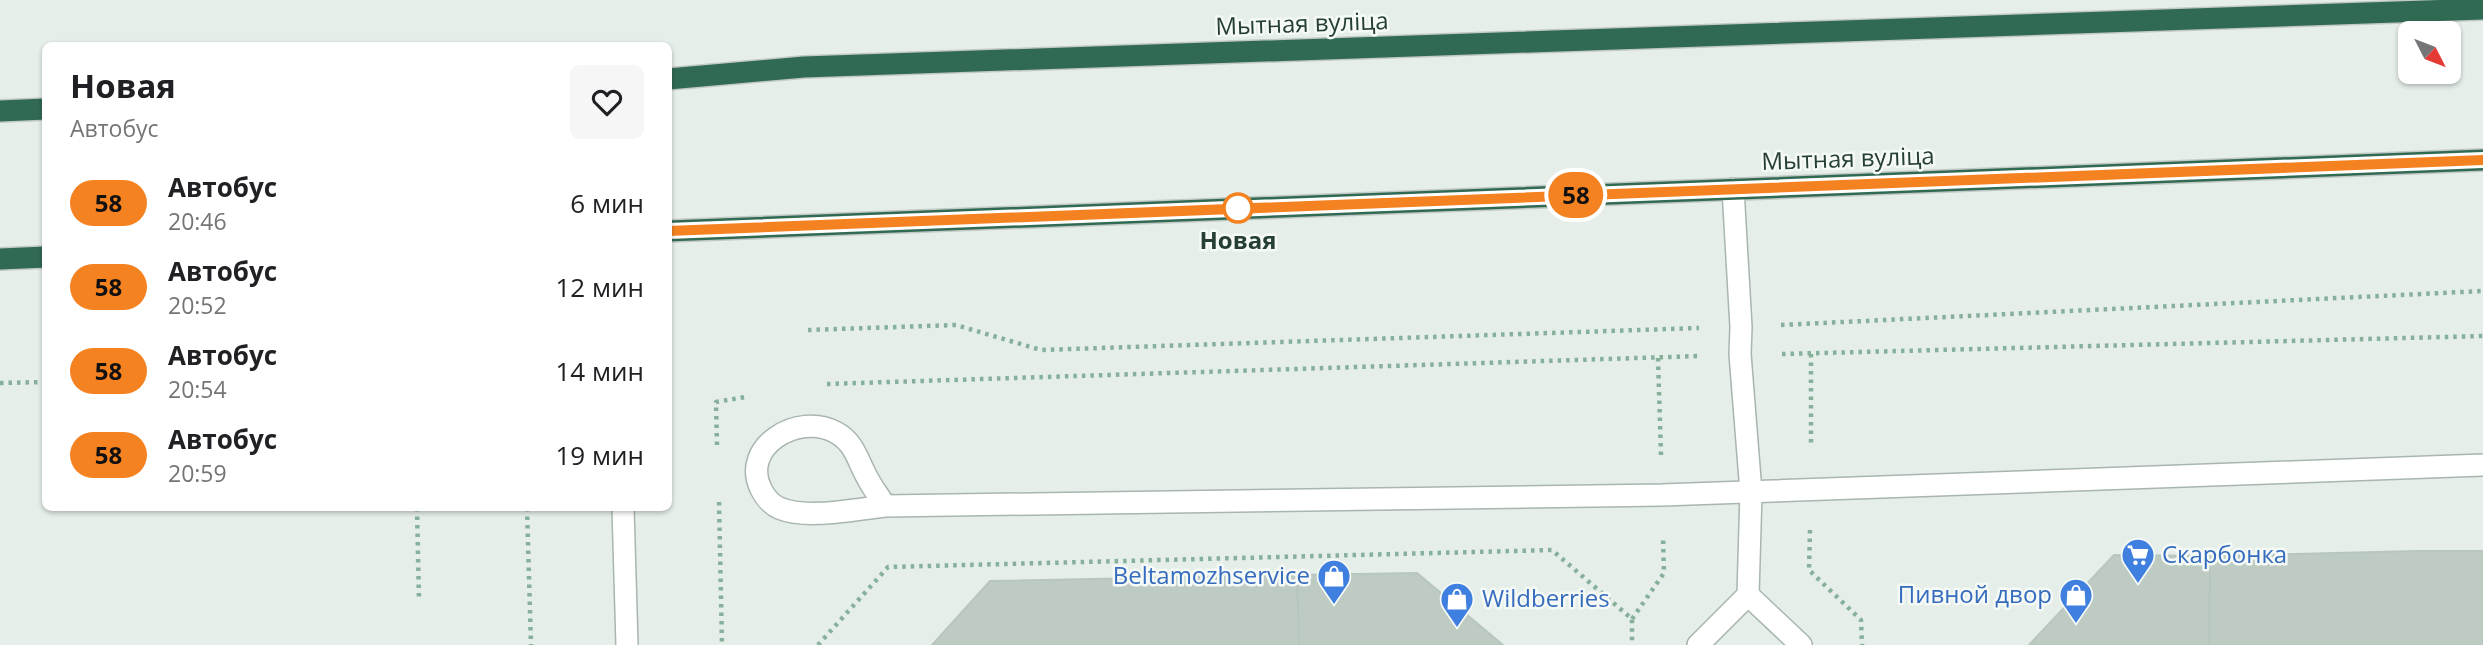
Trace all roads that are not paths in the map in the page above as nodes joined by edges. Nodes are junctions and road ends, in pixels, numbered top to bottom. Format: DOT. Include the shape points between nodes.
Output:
graph roads {
  1 [pos="2483,9"];
  2 [pos="672,79"];
  3 [pos="42,109"];
  4 [pos="0,111"];
  5 [pos="2483,160"];
  6 [pos="1733,189"];
  7 [pos="672,231"];
  8 [pos="42,257"];
  9 [pos="0,259"];
  10 [pos="2483,465"];
  11 [pos="1751,492"];
  12 [pos="886,506"];
  13 [pos="623,511"];
  14 [pos="1748,595"];
  15 [pos="627,645"];
  16 [pos="1698,645"];
  17 [pos="1801,645"];
  1 -- 2 [label="highway, Мытная вуліца" via="804,67"];
  3 -- 4 [label="highway"];
  5 -- 6 [label="highway, Мытная вуліца"];
  6 -- 7 [label="highway, Мытная вуліца"];
  6 -- 11 [label="street"];
  8 -- 9 [label="highway"];
  10 -- 11 [label="street"];
  11 -- 12 [label="street"];
  11 -- 14 [label="street"];
  12 -- 12 [label="street" via="848,442 834,431 817,427 785,430 759,458 755,478 765,497 778,508 816,513"];
  13 -- 15 [label="street"];
  14 -- 16 [label="street"];
  14 -- 17 [label="street"];
}
